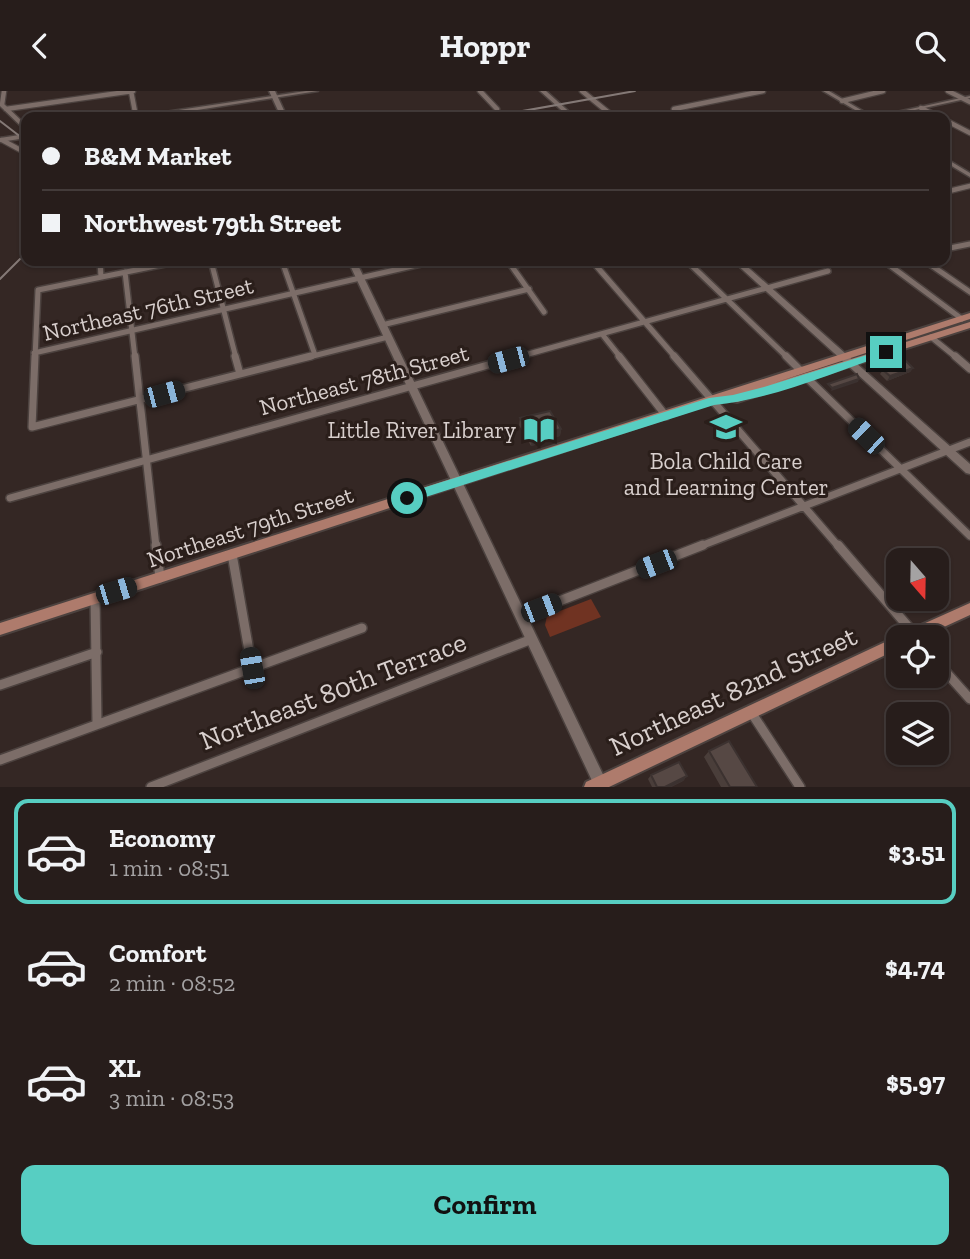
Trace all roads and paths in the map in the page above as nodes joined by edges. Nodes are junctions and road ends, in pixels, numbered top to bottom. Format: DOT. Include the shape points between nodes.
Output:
graph roads {
  1 [pos="4,91"];
  2 [pos="132,91"];
  3 [pos="316,91"];
  4 [pos="480,91"];
  5 [pos="543,91"];
  6 [pos="582,91"];
  7 [pos="763,91"];
  8 [pos="825,91"];
  9 [pos="883,91"];
  10 [pos="948,91"];
  11 [pos="273,94"];
  12 [pos="968,99"];
  13 [pos="842,101"];
  14 [pos="921,108"];
  15 [pos="6,109"];
  16 [pos="498,109"];
  17 [pos="135,112"];
  18 [pos="173,112"];
  19 [pos="282,112"];
  20 [pos="567,112"];
  21 [pos="608,112"];
  22 [pos="677,112"];
  23 [pos="861,112"];
  24 [pos="901,112"];
  25 [pos="929,112"];
  26 [pos="21,123"];
  27 [pos="950,123"];
  28 [pos="970,133"];
  29 [pos="21,137"];
  30 [pos="1,140"];
  31 [pos="21,150"];
  32 [pos="950,163"];
  33 [pos="970,175"];
  34 [pos="970,186"];
  35 [pos="950,191"];
  36 [pos="970,244"];
  37 [pos="950,248"];
  38 [pos="100,266"];
  39 [pos="155,266"];
  40 [pos="212,266"];
  41 [pos="284,266"];
  42 [pos="354,266"];
  43 [pos="412,266"];
  44 [pos="512,266"];
  45 [pos="596,266"];
  46 [pos="692,266"];
  47 [pos="743,266"];
  48 [pos="891,266"];
  49 [pos="932,266"];
  50 [pos="828,271"];
  51 [pos="125,272"];
  52 [pos="101,277"];
  53 [pos="360,278"];
  54 [pos="768,288"];
  55 [pos="529,289"];
  56 [pos="970,292"];
  57 [pos="293,293"];
  58 [pos="727,299"];
  59 [pos="223,310"];
  60 [pos="544,312"];
  61 [pos="967,320"];
  62 [pos="645,322"];
  63 [pos="382,325"];
  64 [pos="132,331"];
  65 [pos="603,334"];
  66 [pos="388,337"];
  67 [pos="931,337"];
  68 [pos="34,353"];
  69 [pos="315,355"];
  70 [pos="847,360"];
  71 [pos="970,369"];
  72 [pos="240,374"];
  73 [pos="803,374"];
  74 [pos="411,387"];
  75 [pos="139,400"];
  76 [pos="713,401"];
  77 [pos="666,416"];
  78 [pos="970,442"];
  79 [pos="948,451"];
  80 [pos="146,460"];
  81 [pos="900,469"];
  82 [pos="970,470"];
  83 [pos="458,482"];
  84 [pos="10,498"];
  85 [pos="804,507"];
  86 [pos="970,536"];
  87 [pos="232,554"];
  88 [pos="160,577"];
  89 [pos="95,598"];
  90 [pos="970,609"];
  91 [pos="521,615"];
  92 [pos="904,625"];
  93 [pos="936,625"];
  94 [pos="362,628"];
  95 [pos="0,629"];
  96 [pos="532,639"];
  97 [pos="886,648"];
  98 [pos="97,652"];
  99 [pos="252,668"];
  100 [pos="949,675"];
  101 [pos="0,685"];
  102 [pos="970,699"];
  103 [pos="751,711"];
  104 [pos="97,723"];
  105 [pos="0,760"];
  106 [pos="598,785"];
  107 [pos="151,786"];
  108 [pos="800,786"];
  1 -- 15 [label="street" via="2,106"];
  2 -- 15 [label="street"];
  2 -- 17 [label="street"];
  3 -- 11 [label="street"];
  4 -- 16 [label="street"];
  5 -- 20 [label="main road"];
  6 -- 21 [label="street"];
  7 -- 22 [label="street" via="674,109"];
  8 -- 13 [label="street"];
  9 -- 13 [label="street"];
  10 -- 12 [label="street"];
  11 -- 18 [label="street"];
  11 -- 19 [label="main road"];
  12 -- 14 [label="street"];
  13 -- 23 [label="street"];
  14 -- 24 [label="street"];
  14 -- 25 [label="street"];
  15 -- 26 [label="street"];
  27 -- 28 [label="street"];
  29 -- 30 [label="street"];
  30 -- 31 [label="street"];
  32 -- 33 [label="street"];
  34 -- 35 [label="street"];
  36 -- 37 [label="street"];
  38 -- 52 [label="street"];
  39 -- 51 [label="street"];
  40 -- 59 [label="street"];
  41 -- 57 [label="street"];
  42 -- 53 [label="main road"];
  43 -- 53 [label="street, Northeast 76th Street"];
  44 -- 55 [label="street"];
  45 -- 62 [label="street"];
  46 -- 58 [label="street"];
  47 -- 54 [label="main road"];
  48 -- 61 [label="street"];
  49 -- 56 [label="street"];
  50 -- 54 [label="street, Northeast 78th Street"];
  51 -- 52 [label="street"];
  51 -- 64 [label="street"];
  52 -- 68 [label="street" via="38,289"];
  53 -- 57 [label="street, Northeast 76th Street"];
  53 -- 63 [label="main road"];
  54 -- 58 [label="street, Northeast 78th Street"];
  54 -- 70 [label="main road"];
  55 -- 60 [label="street"];
  55 -- 63 [label="street"];
  57 -- 59 [label="street, Northeast 76th Street"];
  57 -- 69 [label="street"];
  58 -- 62 [label="street, Northeast 78th Street"];
  58 -- 73 [label="street"];
  59 -- 64 [label="street, Northeast 76th Street"];
  59 -- 72 [label="street"];
  61 -- 67 [label="main road"];
  61 -- 70 [label="main road"];
  62 -- 65 [label="street, Northeast 78th Street"];
  62 -- 76 [label="street"];
  63 -- 66 [label="main road"];
  64 -- 68 [label="street, Northeast 76th Street"];
  64 -- 75 [label="street"];
  65 -- 74 [label="street, Northeast 78th Street"];
  65 -- 77 [label="street"];
  66 -- 69 [label="street"];
  66 -- 74 [label="main road"];
  67 -- 70 [label="main road"];
  67 -- 71 [label="street"];
  68 -- 75 [label="street" via="32,427"];
  69 -- 72 [label="street"];
  70 -- 73 [label="main road, Northeast 79th Street"];
  70 -- 79 [label="main road"];
  72 -- 75 [label="street"];
  73 -- 76 [label="main road, Northeast 79th Street" via="733,399"];
  73 -- 81 [label="street"];
  74 -- 80 [label="street, Northeast 78th Street"];
  74 -- 83 [label="main road"];
  75 -- 80 [label="street"];
  76 -- 77 [label="main road, Northeast 79th Street"];
  76 -- 85 [label="street"];
  77 -- 83 [label="main road, Northeast 79th Street"];
  78 -- 79 [label="street"];
  79 -- 81 [label="street"];
  79 -- 82 [label="main road"];
  80 -- 84 [label="street, Northeast 78th Street"];
  80 -- 88 [label="street"];
  81 -- 85 [label="street"];
  81 -- 86 [label="street"];
  83 -- 87 [label="main road, Northeast 79th Street"];
  83 -- 91 [label="main road"];
  85 -- 91 [label="street"];
  85 -- 92 [label="street"];
  87 -- 88 [label="main road, Northeast 79th Street"];
  87 -- 99 [label="street"];
  88 -- 89 [label="main road, Northeast 79th Street"];
  89 -- 95 [label="main road, Northeast 79th Street"];
  89 -- 98 [label="street"];
  90 -- 93 [label="main road"];
  91 -- 96 [label="main road"];
  94 -- 99 [label="street"];
  96 -- 106 [label="main road"];
  96 -- 107 [label="street, Northeast 80th Terrace"];
  97 -- 103 [label="main road, Northeast 82nd Street"];
  98 -- 101 [label="street"];
  98 -- 104 [label="street"];
  99 -- 104 [label="street"];
  100 -- 102 [label="street"];
  103 -- 106 [label="main road, Northeast 82nd Street"];
  103 -- 108 [label="street"];
  104 -- 105 [label="street"];
}
